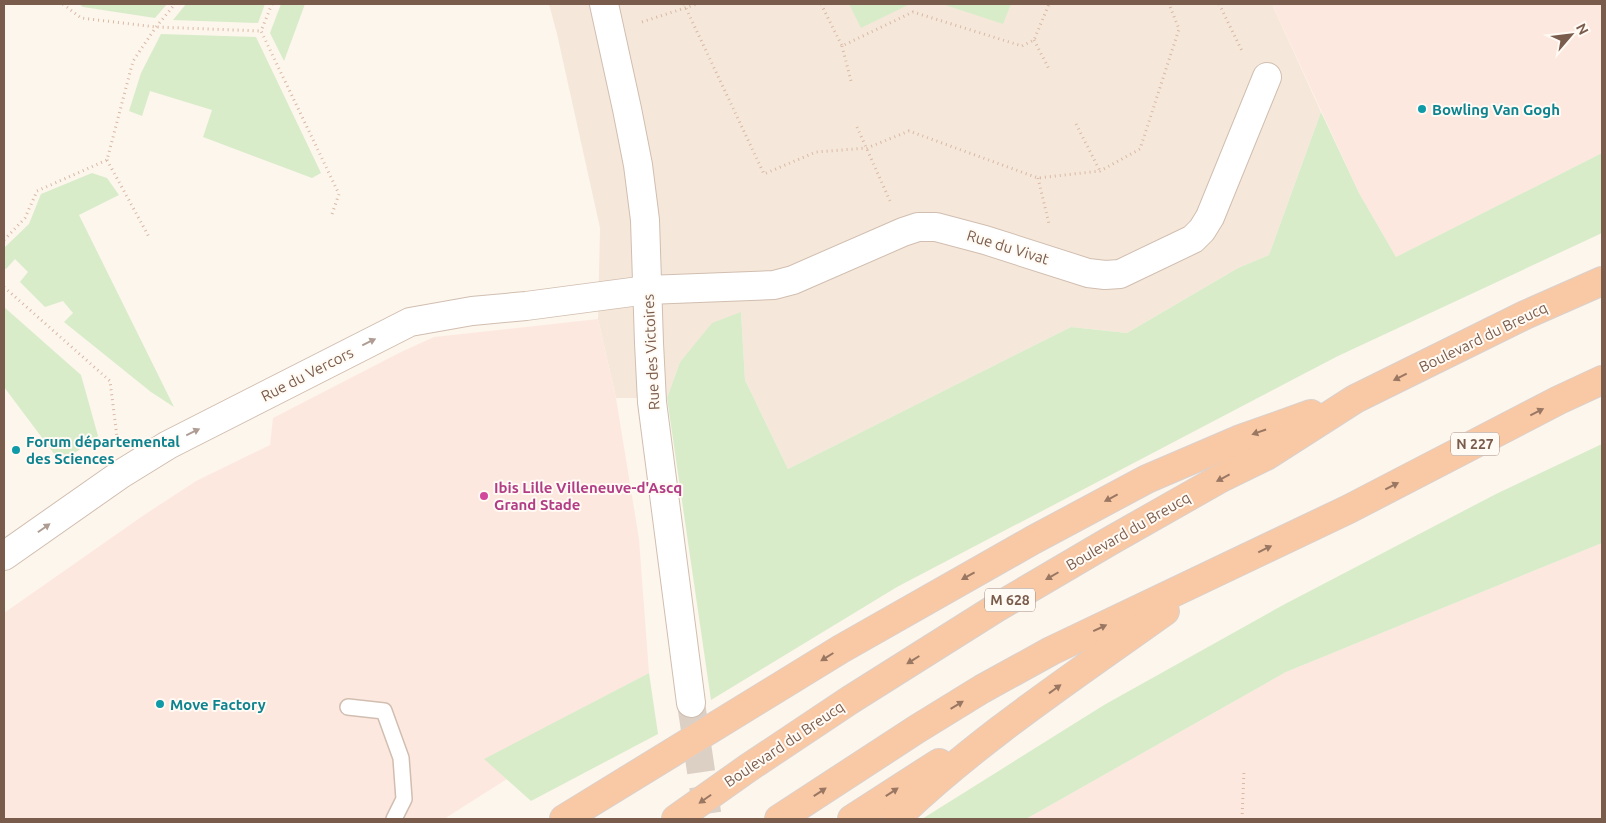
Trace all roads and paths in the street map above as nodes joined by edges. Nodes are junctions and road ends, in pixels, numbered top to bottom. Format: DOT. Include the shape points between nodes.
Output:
graph roads {
  1 [pos="63,4"];
  2 [pos="175,4"];
  3 [pos="272,4"];
  4 [pos="697,4"];
  5 [pos="821,4"];
  6 [pos="1048,4"];
  7 [pos="1169,4"];
  8 [pos="1219,4"];
  9 [pos="685,6"];
  10 [pos="606,14"];
  11 [pos="156,27"];
  12 [pos="262,31"];
  13 [pos="1034,40"];
  14 [pos="842,46"];
  15 [pos="1050,71"];
  16 [pos="851,81"];
  17 [pos="1264,84"];
  18 [pos="1076,124"];
  19 [pos="857,127"];
  20 [pos="866,148"];
  21 [pos="107,160"];
  22 [pos="1100,171"];
  23 [pos="1038,178"];
  24 [pos="331,217"];
  25 [pos="903,232"];
  26 [pos="149,236"];
  27 [pos="4,240"];
  28 [pos="1042,257"];
  29 [pos="1602,281"];
  30 [pos="4,287"];
  31 [pos="647,290"];
  32 [pos="1602,380"];
  33 [pos="1355,399"];
  34 [pos="121,474"];
  35 [pos="4,556"];
  36 [pos="1221,571"];
  37 [pos="691,703"];
  38 [pos="348,707"];
  39 [pos="1030,708"];
  40 [pos="1244,771"];
  41 [pos="394,819"];
  42 [pos="564,819"];
  43 [pos="676,819"];
  44 [pos="779,819"];
  45 [pos="852,819"];
  46 [pos="895,819"];
  47 [pos="1242,819"];
  1 -- 11 [label="path" via="81,18"];
  2 -- 11 [label="path"];
  3 -- 12 [label="path"];
  4 -- 9 [label="path"];
  5 -- 14 [label="path"];
  6 -- 13 [label="path"];
  7 -- 22 [label="path" via="1179,28 1140,149"];
  8 -- 17 [label="path"];
  9 -- 10 [label="path" via="634,24"];
  9 -- 20 [label="path" via="764,174 816,152"];
  10 -- 31 [label="street, Rue des Victoires" via="638,165 645,220"];
  11 -- 12 [label="path"];
  11 -- 21 [label="path" via="133,61"];
  12 -- 24 [label="path" via="339,194"];
  13 -- 14 [label="path" via="1022,46 913,12"];
  13 -- 15 [label="path"];
  14 -- 16 [label="path"];
  17 -- 28 [label="street, Rue du Vivat" via="1210,217 1193,239 1120,274 1105,276"];
  18 -- 22 [label="path"];
  19 -- 20 [label="path"];
  20 -- 23 [label="path" via="909,130"];
  20 -- 25 [label="path"];
  21 -- 26 [label="path"];
  21 -- 27 [label="path" via="37,192 25,218"];
  22 -- 23 [label="path"];
  23 -- 28 [label="path" via="1051,234"];
  25 -- 28 [label="street, Rue du Vivat" via="918,227 936,227"];
  25 -- 31 [label="street, Rue du Vivat" via="793,280 774,285"];
  29 -- 33 [label="highway, Boulevard du Breucq, one-way" via="1525,315"];
  30 -- 34 [label="path" via="110,381"];
  34 -- 31 [label="street, Rue du Vercors, one-way" via="168,444 410,322 472,311"];
  31 -- 37 [label="street, Rue des Victoires" via="652,402"];
  36 -- 32 [label="highway, N 227, one-way"];
  33 -- 42 [label="highway, one-way" via="1238,440 1139,483 841,649"];
  33 -- 43 [label="highway, Boulevard du Breucq / M 628, one-way" via="1266,456 1221,478 962,628 842,705"];
  35 -- 34 [label="street, Rue du Vercors, one-way"];
  39 -- 36 [label="highway, one-way"];
  44 -- 36 [label="highway, one-way" via="991,685 1052,651"];
  38 -- 41 [label="lane" via="384,711 401,758 404,799"];
  45 -- 39 [label="highway, one-way"];
  39 -- 46 [label="highway"];
  40 -- 47 [label="path"];
}
